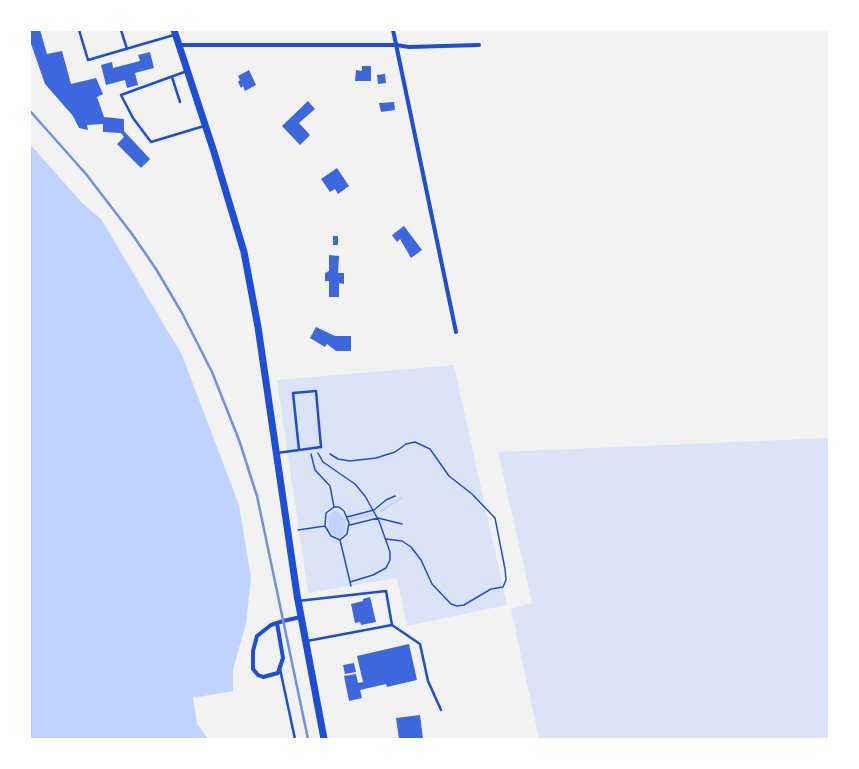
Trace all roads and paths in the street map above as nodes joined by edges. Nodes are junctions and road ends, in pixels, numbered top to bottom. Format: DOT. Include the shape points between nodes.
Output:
graph roads {
  1 [pos="79,30"];
  2 [pos="121,30"];
  3 [pos="393,30"];
  4 [pos="175,32"];
  5 [pos="180,45"];
  6 [pos="396,45"];
  7 [pos="479,45"];
  8 [pos="127,49"];
  9 [pos="188,70"];
  10 [pos="172,77"];
  11 [pos="180,102"];
  12 [pos="205,125"];
  13 [pos="456,332"];
  14 [pos="316,447"];
  15 [pos="310,448"];
  16 [pos="299,450"];
  17 [pos="276,453"];
  18 [pos="330,454"];
  19 [pos="395,496"];
  20 [pos="334,507"];
  21 [pos="374,510"];
  22 [pos="347,517"];
  23 [pos="378,518"];
  24 [pos="349,524"];
  25 [pos="402,524"];
  26 [pos="325,526"];
  27 [pos="298,530"];
  28 [pos="386,539"];
  29 [pos="340,540"];
  30 [pos="350,582"];
  31 [pos="351,586"];
  32 [pos="298,601"];
  33 [pos="301,617"];
  34 [pos="277,623"];
  35 [pos="392,625"];
  36 [pos="306,641"];
  37 [pos="280,668"];
  38 [pos="441,710"];
  39 [pos="295,739"];
  40 [pos="324,739"];
  1 -- 8 [label="lane" via="88,60"];
  2 -- 8 [label="lane"];
  3 -- 6 [label="street"];
  4 -- 5 [label="main road"];
  4 -- 8 [label="lane"];
  5 -- 6 [label="street"];
  5 -- 9 [label="main road"];
  6 -- 7 [label="street"];
  6 -- 13 [label="street"];
  9 -- 10 [label="lane"];
  9 -- 12 [label="main road"];
  10 -- 11 [label="lane"];
  10 -- 12 [label="lane" via="121,95 133,118 151,142"];
  12 -- 17 [label="main road" via="244,252 258,327"];
  14 -- 15 [label="lane"];
  14 -- 16 [label="lane" via="321,447 316,391 293,394"];
  14 -- 21 [label="path" via="323,462 355,484"];
  15 -- 16 [label="lane"];
  15 -- 20 [label="path" via="315,470 330,486"];
  16 -- 17 [label="lane"];
  17 -- 32 [label="main road"];
  18 -- 28 [label="path" via="338,459 350,461 376,458 415,442 430,449 449,476 472,494 495,518 506,580 503,587 491,589 464,605 451,604 432,584 421,560 411,547 402,541"];
  19 -- 21 [label="path"];
  20 -- 22 [label="path" via="339,507"];
  20 -- 26 [label="path" via="326,513"];
  21 -- 22 [label="path"];
  21 -- 23 [label="path"];
  22 -- 24 [label="path"];
  23 -- 24 [label="path"];
  23 -- 25 [label="path"];
  23 -- 28 [label="path"];
  24 -- 29 [label="path" via="347,534"];
  26 -- 27 [label="path"];
  26 -- 29 [label="path" via="330,536"];
  28 -- 30 [label="path" via="390,552 386,568"];
  29 -- 30 [label="path"];
  30 -- 31 [label="path"];
  32 -- 33 [label="main road"];
  32 -- 35 [label="lane" via="386,591"];
  33 -- 34 [label="street"];
  33 -- 36 [label="main road"];
  34 -- 37 [label="street" via="283,658"];
  34 -- 37 [label="street" via="265,628 257,636 253,651 253,669 258,675 263,676 278,673"];
  35 -- 36 [label="lane"];
  35 -- 38 [label="lane" via="420,644 428,681"];
  36 -- 40 [label="main road"];
  37 -- 39 [label="lane"];
}
